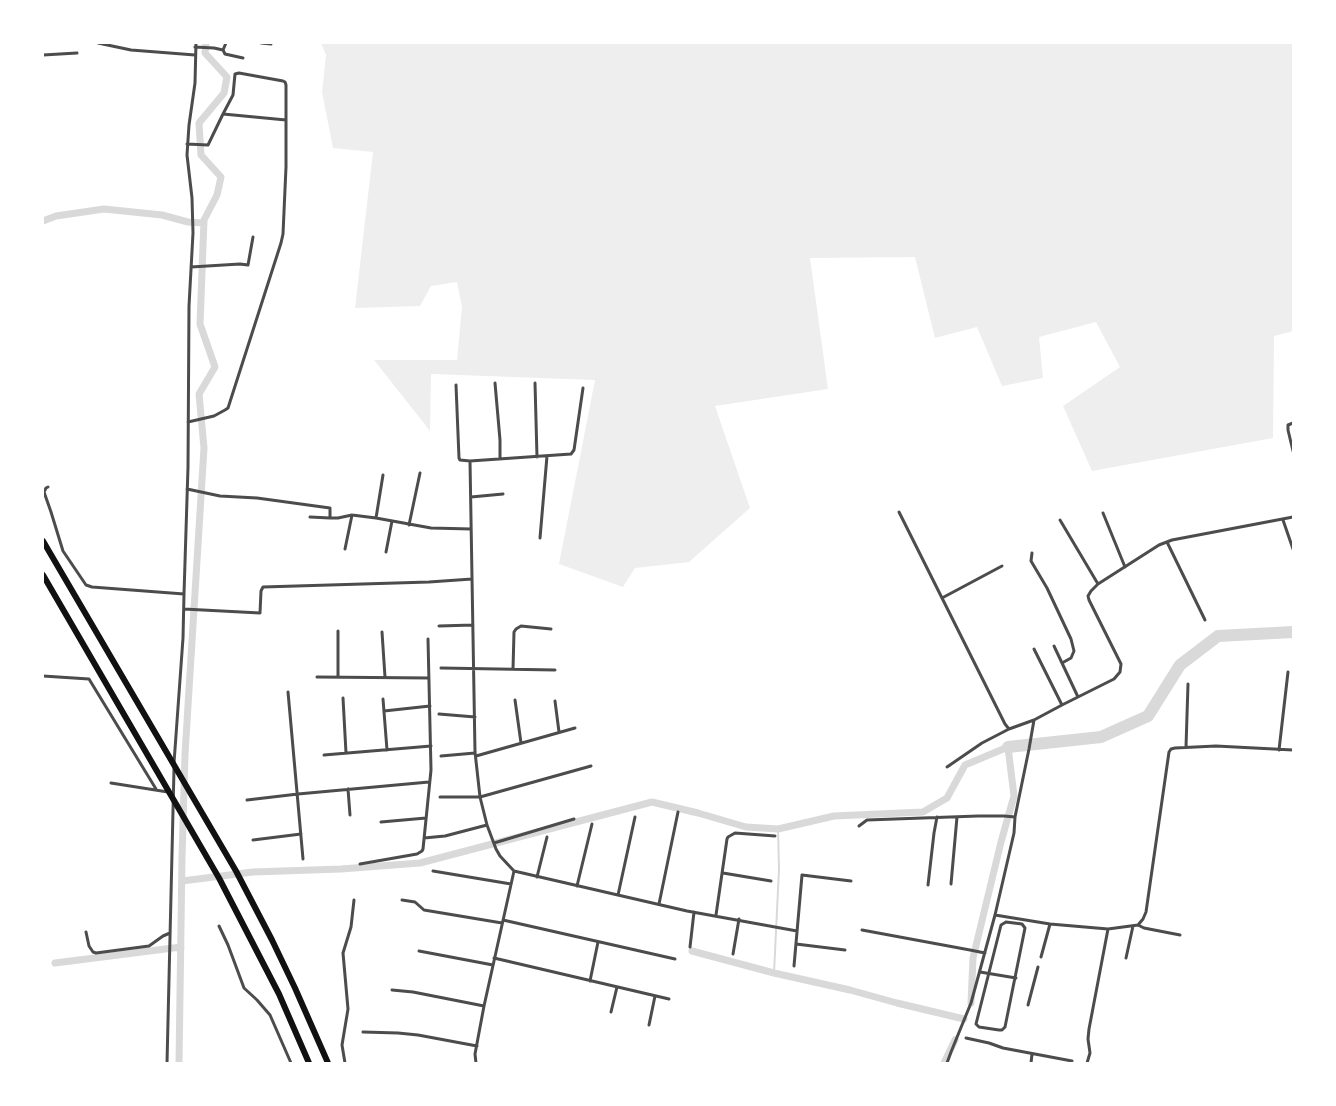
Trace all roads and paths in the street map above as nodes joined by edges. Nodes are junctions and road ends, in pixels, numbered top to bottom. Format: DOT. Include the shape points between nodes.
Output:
graph roads {
  1 [pos="98,43"];
  2 [pos="226,43"];
  3 [pos="260,43"];
  4 [pos="271,44"];
  5 [pos="196,45"];
  6 [pos="223,50"];
  7 [pos="77,53"];
  8 [pos="43,55"];
  9 [pos="195,55"];
  10 [pos="242,58"];
  11 [pos="223,114"];
  12 [pos="286,120"];
  13 [pos="189,144"];
  14 [pos="253,237"];
  15 [pos="191,267"];
  16 [pos="495,383"];
  17 [pos="535,383"];
  18 [pos="456,386"];
  19 [pos="583,388"];
  20 [pos="190,421"];
  21 [pos="1293,423"];
  22 [pos="1293,451"];
  23 [pos="547,456"];
  24 [pos="537,457"];
  25 [pos="500,458"];
  26 [pos="470,462"];
  27 [pos="420,472"];
  28 [pos="383,475"];
  29 [pos="48,487"];
  30 [pos="44,489"];
  31 [pos="187,489"];
  32 [pos="503,494"];
  33 [pos="471,497"];
  34 [pos="899,512"];
  35 [pos="1103,513"];
  36 [pos="352,515"];
  37 [pos="310,517"];
  38 [pos="1292,517"];
  39 [pos="330,518"];
  40 [pos="376,518"];
  41 [pos="1060,520"];
  42 [pos="1283,520"];
  43 [pos="392,521"];
  44 [pos="409,524"];
  45 [pos="471,529"];
  46 [pos="540,538"];
  47 [pos="43,541"];
  48 [pos="1167,542"];
  49 [pos="345,549"];
  50 [pos="1293,549"];
  51 [pos="386,552"];
  52 [pos="1032,553"];
  53 [pos="1002,566"];
  54 [pos="1124,567"];
  55 [pos="43,575"];
  56 [pos="472,579"];
  57 [pos="1098,584"];
  58 [pos="184,594"];
  59 [pos="942,598"];
  60 [pos="184,609"];
  61 [pos="1205,620"];
  62 [pos="473,625"];
  63 [pos="439,626"];
  64 [pos="551,629"];
  65 [pos="338,631"];
  66 [pos="382,632"];
  67 [pos="428,639"];
  68 [pos="1054,646"];
  69 [pos="1034,649"];
  70 [pos="1062,663"];
  71 [pos="441,668"];
  72 [pos="474,668"];
  73 [pos="513,669"];
  74 [pos="555,670"];
  75 [pos="1288,672"];
  76 [pos="43,676"];
  77 [pos="316,677"];
  78 [pos="338,677"];
  79 [pos="385,677"];
  80 [pos="429,678"];
  81 [pos="1188,684"];
  82 [pos="288,692"];
  83 [pos="1078,697"];
  84 [pos="343,698"];
  85 [pos="383,700"];
  86 [pos="515,700"];
  87 [pos="555,701"];
  88 [pos="1062,704"];
  89 [pos="430,706"];
  90 [pos="384,711"];
  91 [pos="439,714"];
  92 [pos="474,716"];
  93 [pos="1034,720"];
  94 [pos="575,728"];
  95 [pos="1009,729"];
  96 [pos="559,732"];
  97 [pos="521,743"];
  98 [pos="431,746"];
  99 [pos="1186,747"];
  100 [pos="387,750"];
  101 [pos="1279,750"];
  102 [pos="1293,750"];
  103 [pos="346,753"];
  104 [pos="324,755"];
  105 [pos="476,755"];
  106 [pos="442,756"];
  107 [pos="591,766"];
  108 [pos="947,767"];
  109 [pos="430,782"];
  110 [pos="111,783"];
  111 [pos="156,789"];
  112 [pos="348,789"];
  113 [pos="173,793"];
  114 [pos="298,794"];
  115 [pos="480,796"];
  116 [pos="440,797"];
  117 [pos="247,800"];
  118 [pos="678,812"];
  119 [pos="350,815"];
  120 [pos="635,817"];
  121 [pos="937,817"];
  122 [pos="957,817"];
  123 [pos="1016,817"];
  124 [pos="426,818"];
  125 [pos="574,819"];
  126 [pos="381,822"];
  127 [pos="592,824"];
  128 [pos="487,825"];
  129 [pos="859,826"];
  130 [pos="301,834"];
  131 [pos="775,836"];
  132 [pos="547,837"];
  133 [pos="424,838"];
  134 [pos="253,840"];
  135 [pos="494,844"];
  136 [pos="303,859"];
  137 [pos="360,864"];
  138 [pos="434,871"];
  139 [pos="514,872"];
  140 [pos="723,873"];
  141 [pos="537,877"];
  142 [pos="771,880"];
  143 [pos="851,881"];
  144 [pos="511,884"];
  145 [pos="951,884"];
  146 [pos="928,885"];
  147 [pos="577,886"];
  148 [pos="618,895"];
  149 [pos="354,900"];
  150 [pos="402,900"];
  151 [pos="659,904"];
  152 [pos="694,912"];
  153 [pos="716,915"];
  154 [pos="995,915"];
  155 [pos="739,919"];
  156 [pos="503,922"];
  157 [pos="1050,924"];
  158 [pos="1138,925"];
  159 [pos="219,926"];
  160 [pos="1133,926"];
  161 [pos="1108,929"];
  162 [pos="797,930"];
  163 [pos="862,930"];
  164 [pos="86,932"];
  165 [pos="170,933"];
  166 [pos="1180,935"];
  167 [pos="598,942"];
  168 [pos="796,944"];
  169 [pos="690,947"];
  170 [pos="845,950"];
  171 [pos="419,951"];
  172 [pos="985,953"];
  173 [pos="733,954"];
  174 [pos="1041,956"];
  175 [pos="494,958"];
  176 [pos="1126,958"];
  177 [pos="675,959"];
  178 [pos="493,965"];
  179 [pos="794,966"];
  180 [pos="1038,967"];
  181 [pos="980,972"];
  182 [pos="990,973"];
  183 [pos="1016,978"];
  184 [pos="590,981"];
  185 [pos="617,987"];
  186 [pos="392,990"];
  187 [pos="655,996"];
  188 [pos="669,999"];
  189 [pos="1028,1005"];
  190 [pos="484,1006"];
  191 [pos="611,1012"];
  192 [pos="649,1025"];
  193 [pos="362,1032"];
  194 [pos="966,1038"];
  195 [pos="477,1046"];
  196 [pos="1032,1054"];
  197 [pos="1072,1061"];
  198 [pos="167,1063"];
  199 [pos="290,1063"];
  200 [pos="309,1063"];
  201 [pos="328,1063"];
  202 [pos="345,1063"];
  203 [pos="476,1063"];
  204 [pos="947,1063"];
  205 [pos="1031,1063"];
  206 [pos="1087,1063"];
  1 -- 9 [label="street" via="131,50"];
  2 -- 6 [label="street"];
  3 -- 4 [label="street"];
  5 -- 6 [label="street"];
  5 -- 9 [label="street"];
  6 -- 10 [label="street" via="225,54"];
  7 -- 8 [label="street"];
  9 -- 13 [label="street"];
  11 -- 12 [label="street"];
  11 -- 12 [label="street" via="232,95 236,74 239,73 285,82"];
  11 -- 13 [label="street" via="208,144"];
  12 -- 20 [label="street" via="284,225 281,243 228,408"];
  13 -- 15 [label="street" via="187,155 193,217"];
  14 -- 15 [label="street" via="248,265"];
  15 -- 20 [label="street" via="188,327"];
  16 -- 25 [label="street"];
  17 -- 24 [label="street"];
  18 -- 26 [label="street" via="459,458"];
  19 -- 23 [label="street" via="573,452"];
  20 -- 31 [label="street"];
  21 -- 22 [label="street" via="1288,425"];
  23 -- 24 [label="street"];
  23 -- 46 [label="street"];
  24 -- 25 [label="street"];
  25 -- 26 [label="street"];
  26 -- 33 [label="street"];
  27 -- 44 [label="street"];
  28 -- 40 [label="street"];
  29 -- 30 [label="street"];
  30 -- 58 [label="street" via="63,550 86,585"];
  31 -- 39 [label="street" via="220,496 257,498 330,508"];
  31 -- 58 [label="street"];
  32 -- 33 [label="street"];
  33 -- 45 [label="street"];
  34 -- 59 [label="street"];
  35 -- 54 [label="street"];
  36 -- 39 [label="street"];
  36 -- 40 [label="street"];
  36 -- 49 [label="street"];
  37 -- 39 [label="street"];
  38 -- 42 [label="street"];
  40 -- 43 [label="street"];
  41 -- 57 [label="street"];
  42 -- 48 [label="street"];
  42 -- 50 [label="street"];
  43 -- 44 [label="street"];
  43 -- 51 [label="street"];
  44 -- 45 [label="street" via="440,529"];
  45 -- 56 [label="street"];
  47 -- 201 [label="highway" via="236,871 272,940"];
  48 -- 54 [label="street"];
  48 -- 61 [label="street"];
  52 -- 70 [label="street" via="1030,561 1047,588 1071,639 1074,651 1070,658"];
  53 -- 59 [label="street"];
  54 -- 57 [label="street"];
  55 -- 200 [label="highway" via="219,878 279,994"];
  56 -- 60 [label="street" via="263,587 260,613"];
  56 -- 62 [label="street"];
  57 -- 83 [label="street" via="1088,596 1089,600 1121,664 1120,672 1114,679"];
  58 -- 60 [label="street"];
  59 -- 95 [label="street"];
  60 -- 113 [label="street"];
  62 -- 63 [label="street"];
  62 -- 72 [label="street"];
  64 -- 73 [label="street" via="521,626 516,629"];
  65 -- 78 [label="street"];
  66 -- 79 [label="street"];
  67 -- 80 [label="street"];
  68 -- 70 [label="street"];
  69 -- 88 [label="street"];
  70 -- 83 [label="street"];
  71 -- 72 [label="street"];
  72 -- 73 [label="street"];
  72 -- 92 [label="street"];
  73 -- 74 [label="street"];
  75 -- 101 [label="street"];
  76 -- 111 [label="street" via="89,679"];
  77 -- 78 [label="street"];
  78 -- 79 [label="street"];
  79 -- 80 [label="street"];
  80 -- 89 [label="street"];
  81 -- 99 [label="street"];
  82 -- 114 [label="street"];
  83 -- 88 [label="street"];
  84 -- 103 [label="street"];
  85 -- 90 [label="street"];
  86 -- 97 [label="street"];
  87 -- 96 [label="street"];
  88 -- 93 [label="street"];
  89 -- 90 [label="street"];
  89 -- 98 [label="street"];
  90 -- 100 [label="street"];
  91 -- 92 [label="street"];
  92 -- 105 [label="street"];
  93 -- 95 [label="street"];
  93 -- 123 [label="street"];
  94 -- 96 [label="street"];
  95 -- 108 [label="street" via="982,743"];
  96 -- 97 [label="street"];
  97 -- 105 [label="street"];
  98 -- 100 [label="street"];
  98 -- 109 [label="street"];
  99 -- 101 [label="street"];
  99 -- 158 [label="street" via="1171,749 1169,752 1146,912"];
  100 -- 103 [label="street"];
  101 -- 102 [label="street"];
  103 -- 104 [label="street"];
  105 -- 106 [label="street"];
  105 -- 115 [label="street"];
  107 -- 115 [label="street"];
  109 -- 112 [label="street"];
  109 -- 124 [label="street"];
  110 -- 111 [label="street"];
  111 -- 113 [label="street"];
  112 -- 114 [label="street"];
  112 -- 119 [label="street"];
  113 -- 165 [label="street"];
  114 -- 117 [label="street"];
  114 -- 130 [label="street"];
  115 -- 116 [label="street"];
  115 -- 128 [label="street"];
  118 -- 151 [label="street"];
  120 -- 148 [label="street"];
  121 -- 122 [label="street"];
  121 -- 129 [label="street" via="867,820"];
  121 -- 146 [label="street"];
  122 -- 123 [label="street"];
  122 -- 145 [label="street"];
  123 -- 154 [label="street"];
  124 -- 126 [label="street"];
  124 -- 133 [label="street"];
  125 -- 135 [label="street"];
  127 -- 147 [label="street"];
  128 -- 133 [label="street" via="445,836"];
  128 -- 135 [label="street"];
  130 -- 134 [label="street"];
  130 -- 136 [label="street"];
  131 -- 140 [label="street" via="735,833 730,835 727,839"];
  132 -- 141 [label="street"];
  133 -- 137 [label="street" via="423,849 419,853"];
  135 -- 139 [label="street" via="500,856"];
  138 -- 144 [label="street"];
  139 -- 141 [label="street"];
  139 -- 144 [label="street"];
  140 -- 142 [label="street"];
  140 -- 153 [label="street"];
  141 -- 147 [label="street"];
  143 -- 162 [label="street" via="802,875"];
  144 -- 156 [label="street"];
  147 -- 148 [label="street"];
  148 -- 151 [label="street"];
  149 -- 202 [label="street" via="351,927 343,953 348,1002 342,1045"];
  150 -- 156 [label="street" via="415,902 424,910"];
  151 -- 152 [label="street"];
  152 -- 153 [label="street"];
  152 -- 169 [label="street"];
  153 -- 155 [label="street"];
  154 -- 157 [label="street"];
  154 -- 172 [label="street"];
  155 -- 162 [label="street"];
  155 -- 173 [label="street"];
  156 -- 167 [label="street"];
  156 -- 175 [label="street"];
  157 -- 161 [label="street"];
  157 -- 174 [label="street"];
  158 -- 160 [label="street"];
  158 -- 166 [label="street"];
  159 -- 199 [label="street" via="244,988 270,1015"];
  160 -- 161 [label="street"];
  160 -- 176 [label="street"];
  161 -- 206 [label="street" via="1089,1029 1090,1053"];
  162 -- 168 [label="street"];
  163 -- 172 [label="street"];
  164 -- 165 [label="street" via="89,946 96,953 149,946"];
  165 -- 198 [label="street"];
  167 -- 177 [label="street"];
  167 -- 184 [label="street"];
  168 -- 170 [label="street"];
  168 -- 179 [label="street"];
  171 -- 178 [label="street"];
  172 -- 181 [label="street"];
  175 -- 178 [label="street"];
  175 -- 184 [label="street"];
  178 -- 190 [label="street"];
  180 -- 189 [label="street"];
  181 -- 182 [label="street"];
  181 -- 204 [label="street" via="959,1038"];
  182 -- 183 [label="street"];
  182 -- 183 [label="street" via="1001,925 1006,922 1017,922 1025,928"];
  182 -- 183 [label="street" via="976,1024 979,1027 999,1030 1005,1027"];
  184 -- 185 [label="street"];
  185 -- 187 [label="street"];
  185 -- 191 [label="street"];
  186 -- 190 [label="street"];
  187 -- 188 [label="street"];
  187 -- 192 [label="street"];
  190 -- 195 [label="street"];
  193 -- 195 [label="street" via="418,1035"];
  194 -- 196 [label="street"];
  195 -- 203 [label="street"];
  196 -- 197 [label="street"];
  196 -- 205 [label="street"];
}
